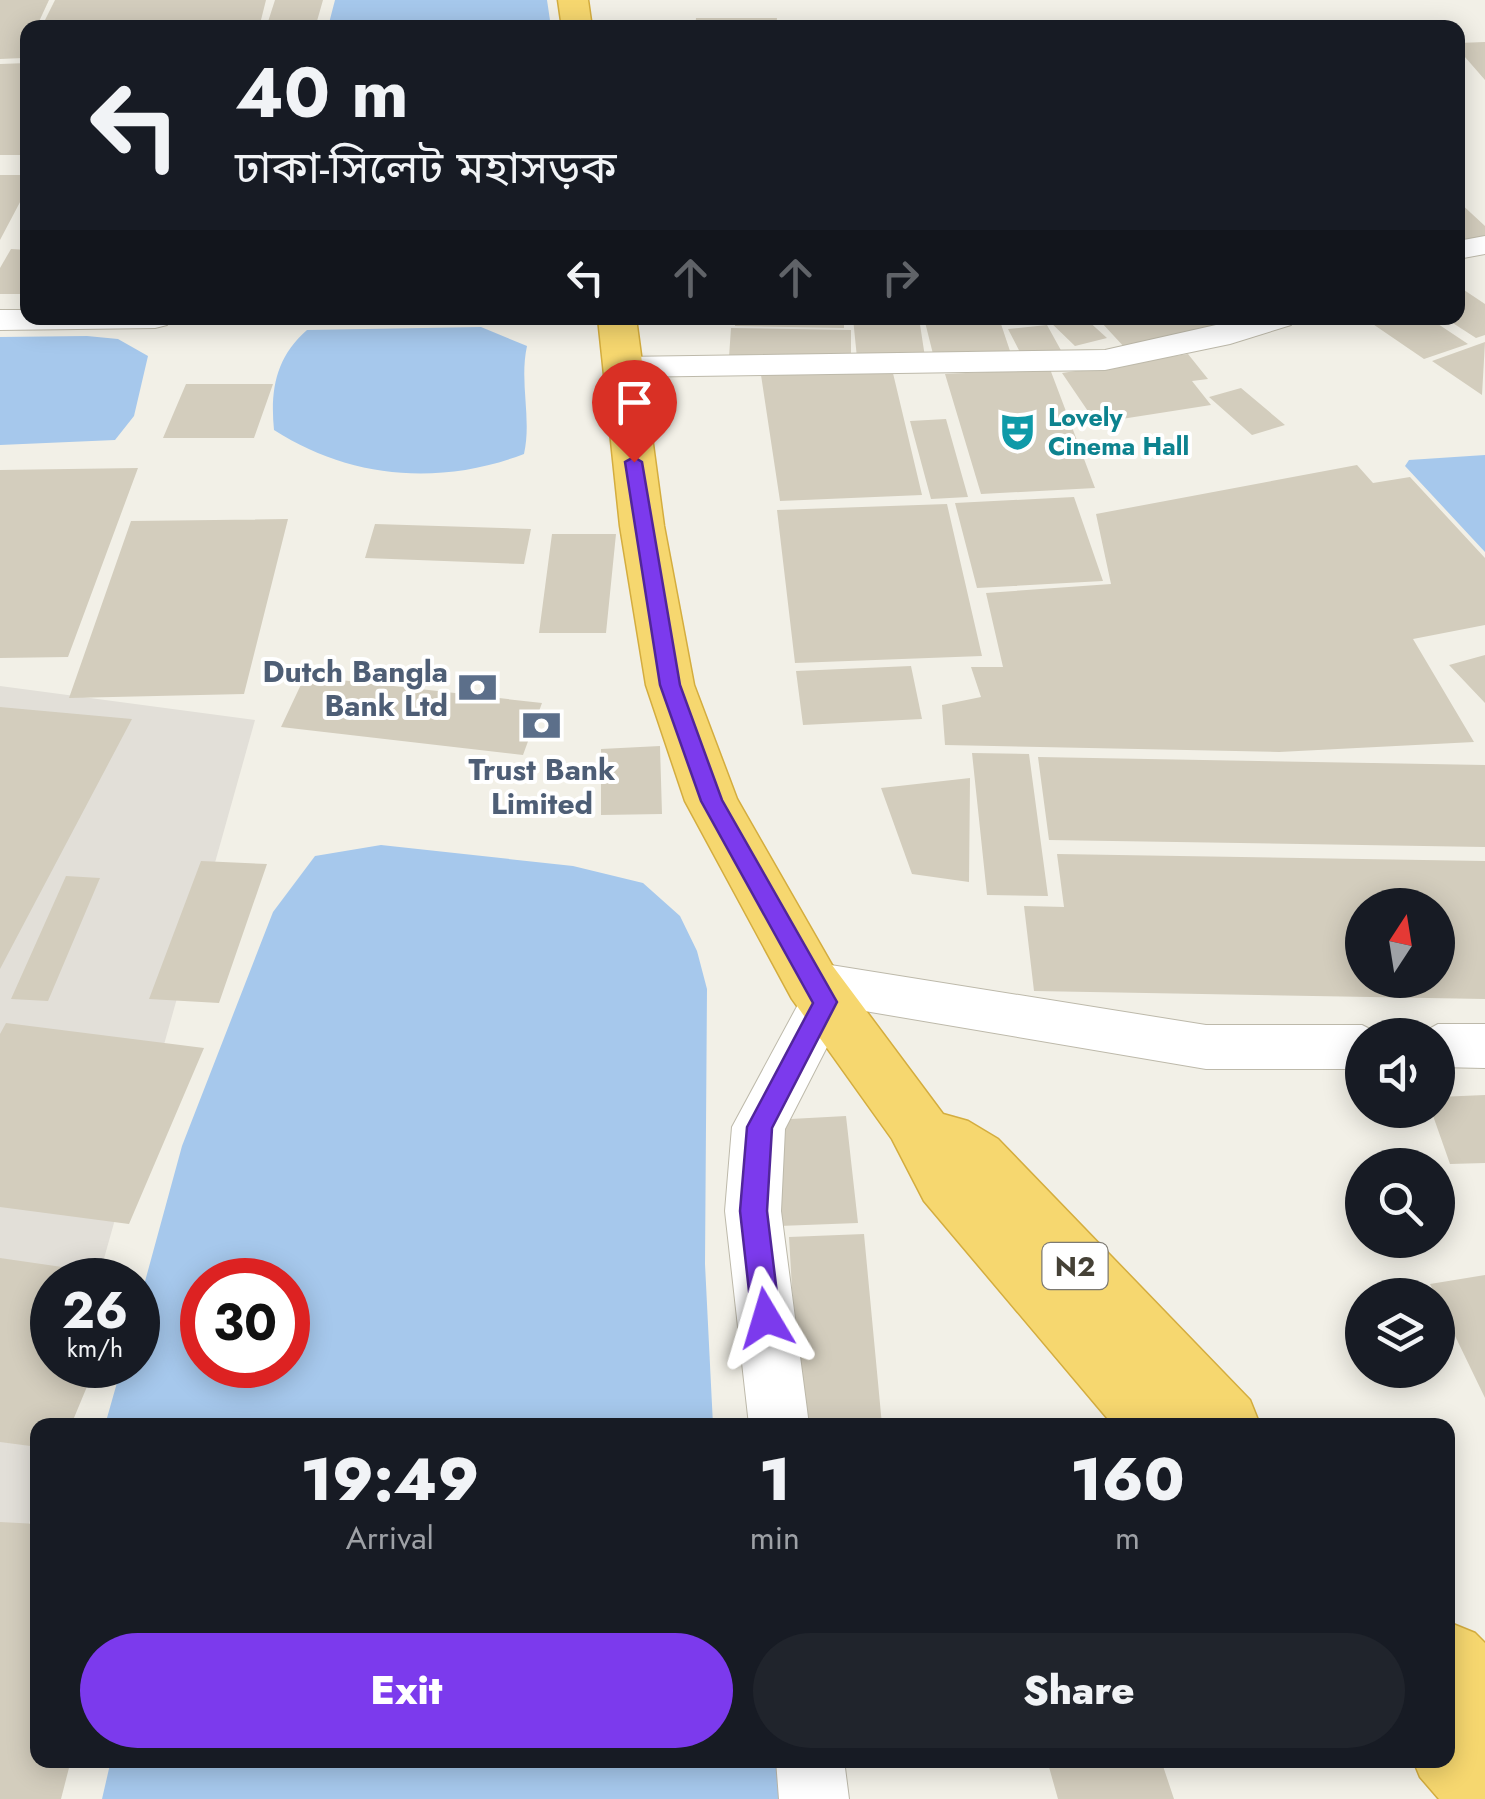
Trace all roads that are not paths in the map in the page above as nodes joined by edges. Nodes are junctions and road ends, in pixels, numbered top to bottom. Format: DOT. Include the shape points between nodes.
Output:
graph roads {
  1 [pos="618,325"];
  2 [pos="1257,325"];
  3 [pos="622,367"];
  4 [pos="819,992"];
  5 [pos="1345,1046"];
  6 [pos="1455,1046"];
  7 [pos="1485,1046"];
  8 [pos="914,1120"];
  9 [pos="778,1418"];
  10 [pos="1153,1418"];
  11 [pos="1218,1418"];
  12 [pos="1455,1668"];
  13 [pos="1485,1700"];
  14 [pos="1455,1756"];
  15 [pos="811,1768"];
  16 [pos="1485,1790"];
  17 [pos="814,1799"];
  1 -- 3 [label="highway, N2"];
  2 -- 3 [label="street" via="1105,360"];
  3 -- 4 [label="highway, N2" via="670,685 712,801"];
  4 -- 5 [label="street" via="1206,1047"];
  4 -- 8 [label="highway, N2"];
  4 -- 9 [label="street" via="760,1127 754,1211"];
  6 -- 7 [label="street"];
  8 -- 10 [label="highway, N2" via="946,1180"];
  8 -- 11 [label="highway, N2" via="976,1159"];
  12 -- 13 [label="highway"];
  14 -- 16 [label="highway"];
  15 -- 17 [label="street"];
}
